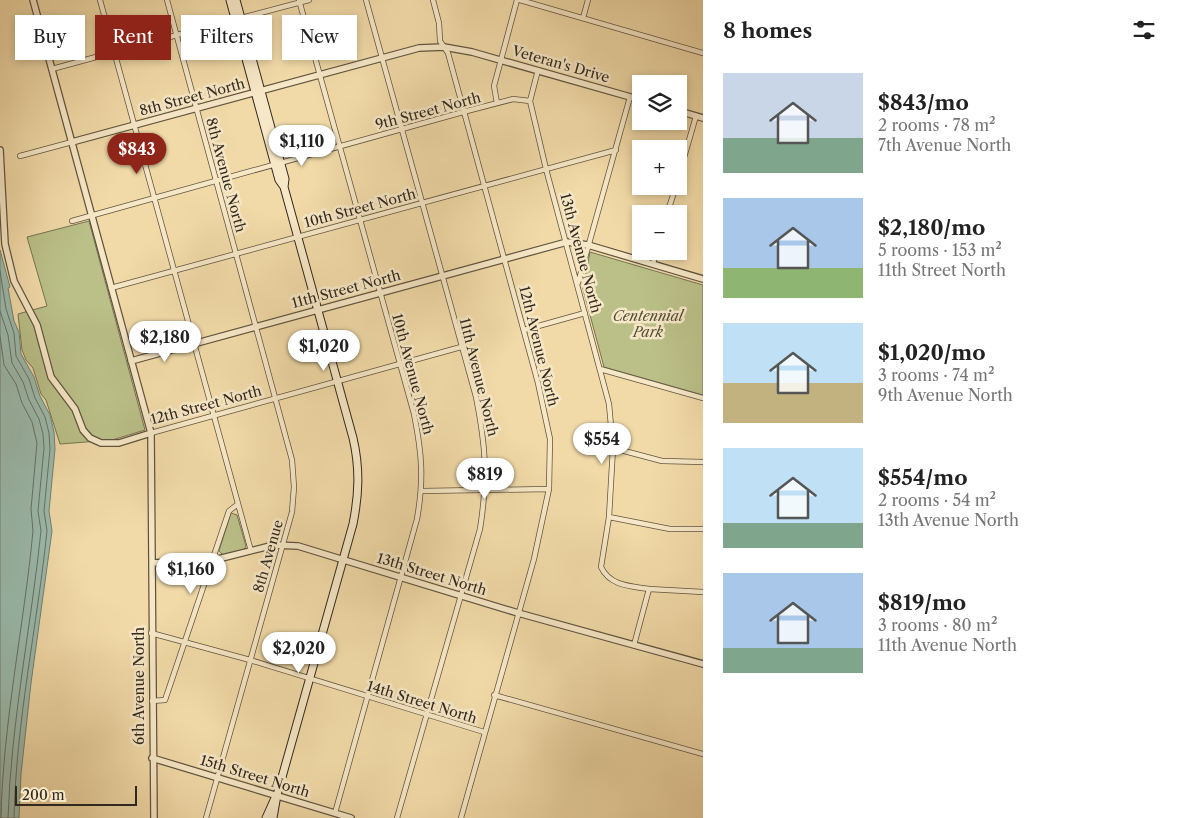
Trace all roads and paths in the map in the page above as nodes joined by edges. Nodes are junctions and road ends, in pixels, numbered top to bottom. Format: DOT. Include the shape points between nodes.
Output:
graph roads {
  1 [pos="33,0"];
  2 [pos="100,0"];
  3 [pos="167,0"];
  4 [pos="230,0"];
  5 [pos="236,0"];
  6 [pos="309,0"];
  7 [pos="366,0"];
  8 [pos="433,0"];
  9 [pos="519,0"];
  10 [pos="588,0"];
  11 [pos="300,1"];
  12 [pos="104,15"];
  13 [pos="236,15"];
  14 [pos="238,15"];
  15 [pos="252,15"];
  16 [pos="583,18"];
  17 [pos="181,35"];
  18 [pos="177,36"];
  19 [pos="171,38"];
  20 [pos="659,40"];
  21 [pos="444,47"];
  22 [pos="657,48"];
  23 [pos="701,53"];
  24 [pos="95,57"];
  25 [pos="382,59"];
  26 [pos="696,59"];
  27 [pos="116,60"];
  28 [pos="249,60"];
  29 [pos="501,60"];
  30 [pos="52,69"];
  31 [pos="538,70"];
  32 [pos="320,75"];
  33 [pos="258,92"];
  34 [pos="630,97"];
  35 [pos="530,101"];
  36 [pos="497,103"];
  37 [pos="196,108"];
  38 [pos="463,112"];
  39 [pos="687,113"];
  40 [pos="696,116"];
  41 [pos="703,118"];
  42 [pos="134,125"];
  43 [pos="402,129"];
  44 [pos="72,142"];
  45 [pos="340,147"];
  46 [pos="687,147"];
  47 [pos="0,150"];
  48 [pos="616,150"];
  49 [pos="20,156"];
  50 [pos="278,163"];
  51 [pos="546,169"];
  52 [pos="216,181"];
  53 [pos="484,186"];
  54 [pos="153,198"];
  55 [pos="422,203"];
  56 [pos="92,215"];
  57 [pos="360,220"];
  58 [pos="72,221"];
  59 [pos="298,236"];
  60 [pos="567,242"];
  61 [pos="588,245"];
  62 [pos="236,253"];
  63 [pos="504,259"];
  64 [pos="654,260"];
  65 [pos="653,264"];
  66 [pos="173,271"];
  67 [pos="442,276"];
  68 [pos="703,279"];
  69 [pos="578,284"];
  70 [pos="111,288"];
  71 [pos="380,293"];
  72 [pos="318,310"];
  73 [pos="585,313"];
  74 [pos="255,326"];
  75 [pos="524,330"];
  76 [pos="193,344"];
  77 [pos="461,347"];
  78 [pos="131,361"];
  79 [pos="399,365"];
  80 [pos="600,369"];
  81 [pos="338,382"];
  82 [pos="703,398"];
  83 [pos="275,399"];
  84 [pos="213,415"];
  85 [pos="151,434"];
  86 [pos="613,448"];
  87 [pos="703,462"];
  88 [pos="549,490"];
  89 [pos="422,491"];
  90 [pos="486,491"];
  91 [pos="238,504"];
  92 [pos="610,517"];
  93 [pos="703,529"];
  94 [pos="283,544"];
  95 [pos="251,551"];
  96 [pos="342,559"];
  97 [pos="214,560"];
  98 [pos="152,563"];
  99 [pos="400,576"];
  100 [pos="649,589"];
  101 [pos="703,592"];
  102 [pos="460,596"];
  103 [pos="518,613"];
  104 [pos="151,633"];
  105 [pos="185,642"];
  106 [pos="634,644"];
  107 [pos="250,660"];
  108 [pos="703,664"];
  109 [pos="309,679"];
  110 [pos="494,695"];
  111 [pos="368,697"];
  112 [pos="152,701"];
  113 [pos="426,715"];
  114 [pos="484,732"];
  115 [pos="703,754"];
  116 [pos="152,758"];
  117 [pos="218,777"];
  118 [pos="277,795"];
  119 [pos="335,813"];
  120 [pos="154,818"];
  121 [pos="206,818"];
  122 [pos="266,818"];
  123 [pos="274,818"];
  124 [pos="351,818"];
  125 [pos="397,818"];
  126 [pos="460,818"];
  1 -- 30 [label="street, 6th Avenue North"];
  2 -- 12 [label="street"];
  3 -- 18 [label="street, 8th Avenue North"];
  4 -- 13 [label="main road"];
  5 -- 14 [label="main road"];
  6 -- 11 [label="street"];
  7 -- 25 [label="street, 11th Avenue North"];
  8 -- 21 [label="street, 12th Avenue North" via="440,41"];
  9 -- 16 [label="street"];
  9 -- 29 [label="street"];
  10 -- 16 [label="street"];
  11 -- 15 [label="street"];
  11 -- 32 [label="street, 10th Avenue North"];
  16 -- 20 [label="street"];
  17 -- 18 [label="street"];
  18 -- 19 [label="street"];
  18 -- 37 [label="street, 8th Avenue North"];
  20 -- 22 [label="street"];
  20 -- 23 [label="street"];
  21 -- 25 [label="street, Veteran's Drive" via="419,48"];
  21 -- 29 [label="street, Veteran's Drive"];
  21 -- 38 [label="street, 12th Avenue North"];
  23 -- 26 [label="street"];
  24 -- 30 [label="street"];
  25 -- 32 [label="street, Veteran's Drive"];
  25 -- 43 [label="street, 11th Avenue North"];
  27 -- 42 [label="street"];
  28 -- 33 [label="main road"];
  29 -- 31 [label="street, Veteran's Drive"];
  29 -- 36 [label="street" via="494,86"];
  30 -- 44 [label="street, 6th Avenue North"];
  31 -- 34 [label="street, Veteran's Drive"];
  31 -- 35 [label="street"];
  32 -- 33 [label="street, 8th Street North"];
  32 -- 45 [label="street, 10th Avenue North"];
  33 -- 37 [label="street, 8th Street North"];
  33 -- 50 [label="main road"];
  34 -- 48 [label="street"];
  35 -- 36 [label="street, 9th Street North" via="514,99"];
  35 -- 51 [label="street, 13th Avenue North"];
  36 -- 38 [label="street, 9th Street North"];
  37 -- 42 [label="street, 8th Street North"];
  37 -- 52 [label="street, 8th Avenue North"];
  38 -- 43 [label="street, 9th Street North"];
  38 -- 53 [label="street, 12th Avenue North"];
  39 -- 40 [label="street"];
  40 -- 41 [label="street"];
  40 -- 46 [label="street"];
  42 -- 44 [label="street, 8th Street North"];
  42 -- 54 [label="street"];
  43 -- 45 [label="street, 9th Street North"];
  43 -- 55 [label="street, 11th Avenue North"];
  44 -- 49 [label="street, 8th Street North"];
  44 -- 56 [label="street, 6th Avenue North"];
  45 -- 50 [label="street, 9th Street North"];
  45 -- 57 [label="street, 10th Avenue North"];
  47 -- 85 [label="street, 12th Street North" via="5,244 14,281 37,324 51,377 75,409 83,430 90,438 101,443 119,443"];
  48 -- 51 [label="street, 10th Street North"];
  48 -- 61 [label="street"];
  50 -- 52 [label="street, 9th Street North"];
  50 -- 59 [label="main road" via="279,180"];
  51 -- 53 [label="street, 10th Street North"];
  51 -- 60 [label="street, 13th Avenue North"];
  52 -- 54 [label="street, 9th Street North"];
  52 -- 62 [label="street, 8th Avenue North"];
  53 -- 55 [label="street, 10th Street North"];
  53 -- 63 [label="street, 12th Avenue North"];
  54 -- 56 [label="street, 9th Street North"];
  54 -- 66 [label="street"];
  55 -- 57 [label="street, 10th Street North"];
  55 -- 67 [label="street, 11th Avenue North"];
  56 -- 58 [label="street, 9th Street North"];
  56 -- 70 [label="street, 6th Avenue North"];
  57 -- 59 [label="street, 10th Street North"];
  57 -- 71 [label="street, 10th Avenue North"];
  59 -- 62 [label="street, 10th Street North"];
  59 -- 72 [label="main road"];
  60 -- 61 [label="street"];
  60 -- 63 [label="street, 11th Street North"];
  60 -- 69 [label="street, 13th Avenue North"];
  61 -- 65 [label="street"];
  61 -- 69 [label="street"];
  62 -- 66 [label="street, 10th Street North"];
  62 -- 74 [label="street, 8th Avenue North"];
  63 -- 67 [label="street, 11th Street North"];
  63 -- 75 [label="street, 12th Avenue North"];
  64 -- 65 [label="street"];
  65 -- 68 [label="street"];
  66 -- 70 [label="street, 10th Street North"];
  66 -- 76 [label="street"];
  67 -- 71 [label="street, 11th Street North"];
  67 -- 77 [label="street, 11th Avenue North"];
  69 -- 73 [label="street, 13th Avenue North"];
  70 -- 78 [label="street, 6th Avenue North"];
  71 -- 72 [label="street, 11th Street North"];
  71 -- 79 [label="street, 10th Avenue North"];
  72 -- 74 [label="street, 11th Street North"];
  72 -- 81 [label="main road"];
  73 -- 75 [label="street"];
  73 -- 80 [label="street, 13th Avenue North"];
  74 -- 76 [label="street, 11th Street North"];
  74 -- 83 [label="street, 8th Avenue"];
  75 -- 88 [label="street, 12th Avenue North" via="550,439"];
  76 -- 78 [label="street, 11th Street North"];
  76 -- 84 [label="street"];
  77 -- 79 [label="street, 12th Street North"];
  77 -- 90 [label="street, 11th Avenue North" via="485,441"];
  78 -- 85 [label="street, 6th Avenue North"];
  79 -- 81 [label="street, 12th Street North"];
  79 -- 89 [label="street, 10th Avenue North" via="422,455"];
  80 -- 82 [label="street"];
  80 -- 86 [label="street, 13th Avenue North" via="609,404"];
  81 -- 83 [label="street, 12th Street North"];
  81 -- 96 [label="main road" via="359,474 355,511"];
  83 -- 84 [label="street, 12th Street North"];
  83 -- 94 [label="street, 8th Avenue" via="292,460 294,486 292,512"];
  84 -- 85 [label="street, 12th Street North"];
  84 -- 91 [label="street"];
  85 -- 98 [label="street, 6th Avenue North"];
  86 -- 87 [label="street" via="662,461"];
  86 -- 92 [label="street, 13th Avenue North"];
  88 -- 90 [label="street"];
  88 -- 103 [label="street, 12th Avenue North"];
  89 -- 90 [label="street"];
  89 -- 99 [label="street, 10th Avenue North"];
  90 -- 102 [label="street, 11th Avenue North" via="480,528"];
  91 -- 95 [label="street"];
  91 -- 97 [label="street" via="229,511"];
  92 -- 93 [label="street" via="670,529"];
  92 -- 100 [label="street, 13th Avenue North" via="600,560 604,574 619,584"];
  94 -- 95 [label="street, 13th Street North"];
  94 -- 96 [label="street, 13th Street North"];
  94 -- 107 [label="street, 8th Avenue"];
  95 -- 97 [label="street, 13th Street North"];
  96 -- 99 [label="street, 13th Street North"];
  96 -- 109 [label="main road"];
  97 -- 98 [label="street, 13th Street North"];
  97 -- 105 [label="street"];
  98 -- 104 [label="street, 6th Avenue North"];
  99 -- 102 [label="street, 13th Street North"];
  99 -- 111 [label="street, 10th Avenue North"];
  100 -- 101 [label="street, 13th Avenue North"];
  100 -- 106 [label="street"];
  102 -- 103 [label="street, 13th Street North"];
  102 -- 113 [label="street, 11th Avenue North"];
  103 -- 106 [label="street, 13th Street North"];
  103 -- 110 [label="street, 12th Avenue North"];
  104 -- 105 [label="street, 14th Street North"];
  104 -- 112 [label="street, 6th Avenue North"];
  105 -- 107 [label="street, 14th Street North"];
  105 -- 112 [label="street" via="165,700"];
  106 -- 108 [label="street, 13th Street North"];
  107 -- 109 [label="street, 14th Street North"];
  107 -- 117 [label="street, 8th Avenue"];
  109 -- 111 [label="street, 14th Street North"];
  109 -- 118 [label="main road"];
  110 -- 114 [label="street, 12th Avenue North"];
  110 -- 115 [label="street"];
  111 -- 113 [label="street, 14th Street North"];
  111 -- 119 [label="street, 10th Avenue North"];
  112 -- 116 [label="street, 6th Avenue North"];
  113 -- 114 [label="street, 14th Street North"];
  113 -- 125 [label="street, 11th Avenue North"];
  114 -- 126 [label="street, 12th Avenue North"];
  116 -- 117 [label="street, 15th Street North"];
  116 -- 120 [label="street, 6th Avenue North"];
  117 -- 118 [label="street, 15th Street North"];
  117 -- 121 [label="street, 8th Avenue"];
  118 -- 119 [label="street, 15th Street North"];
  118 -- 122 [label="main road"];
  118 -- 123 [label="main road"];
  119 -- 124 [label="street, 15th Street North"];
}
